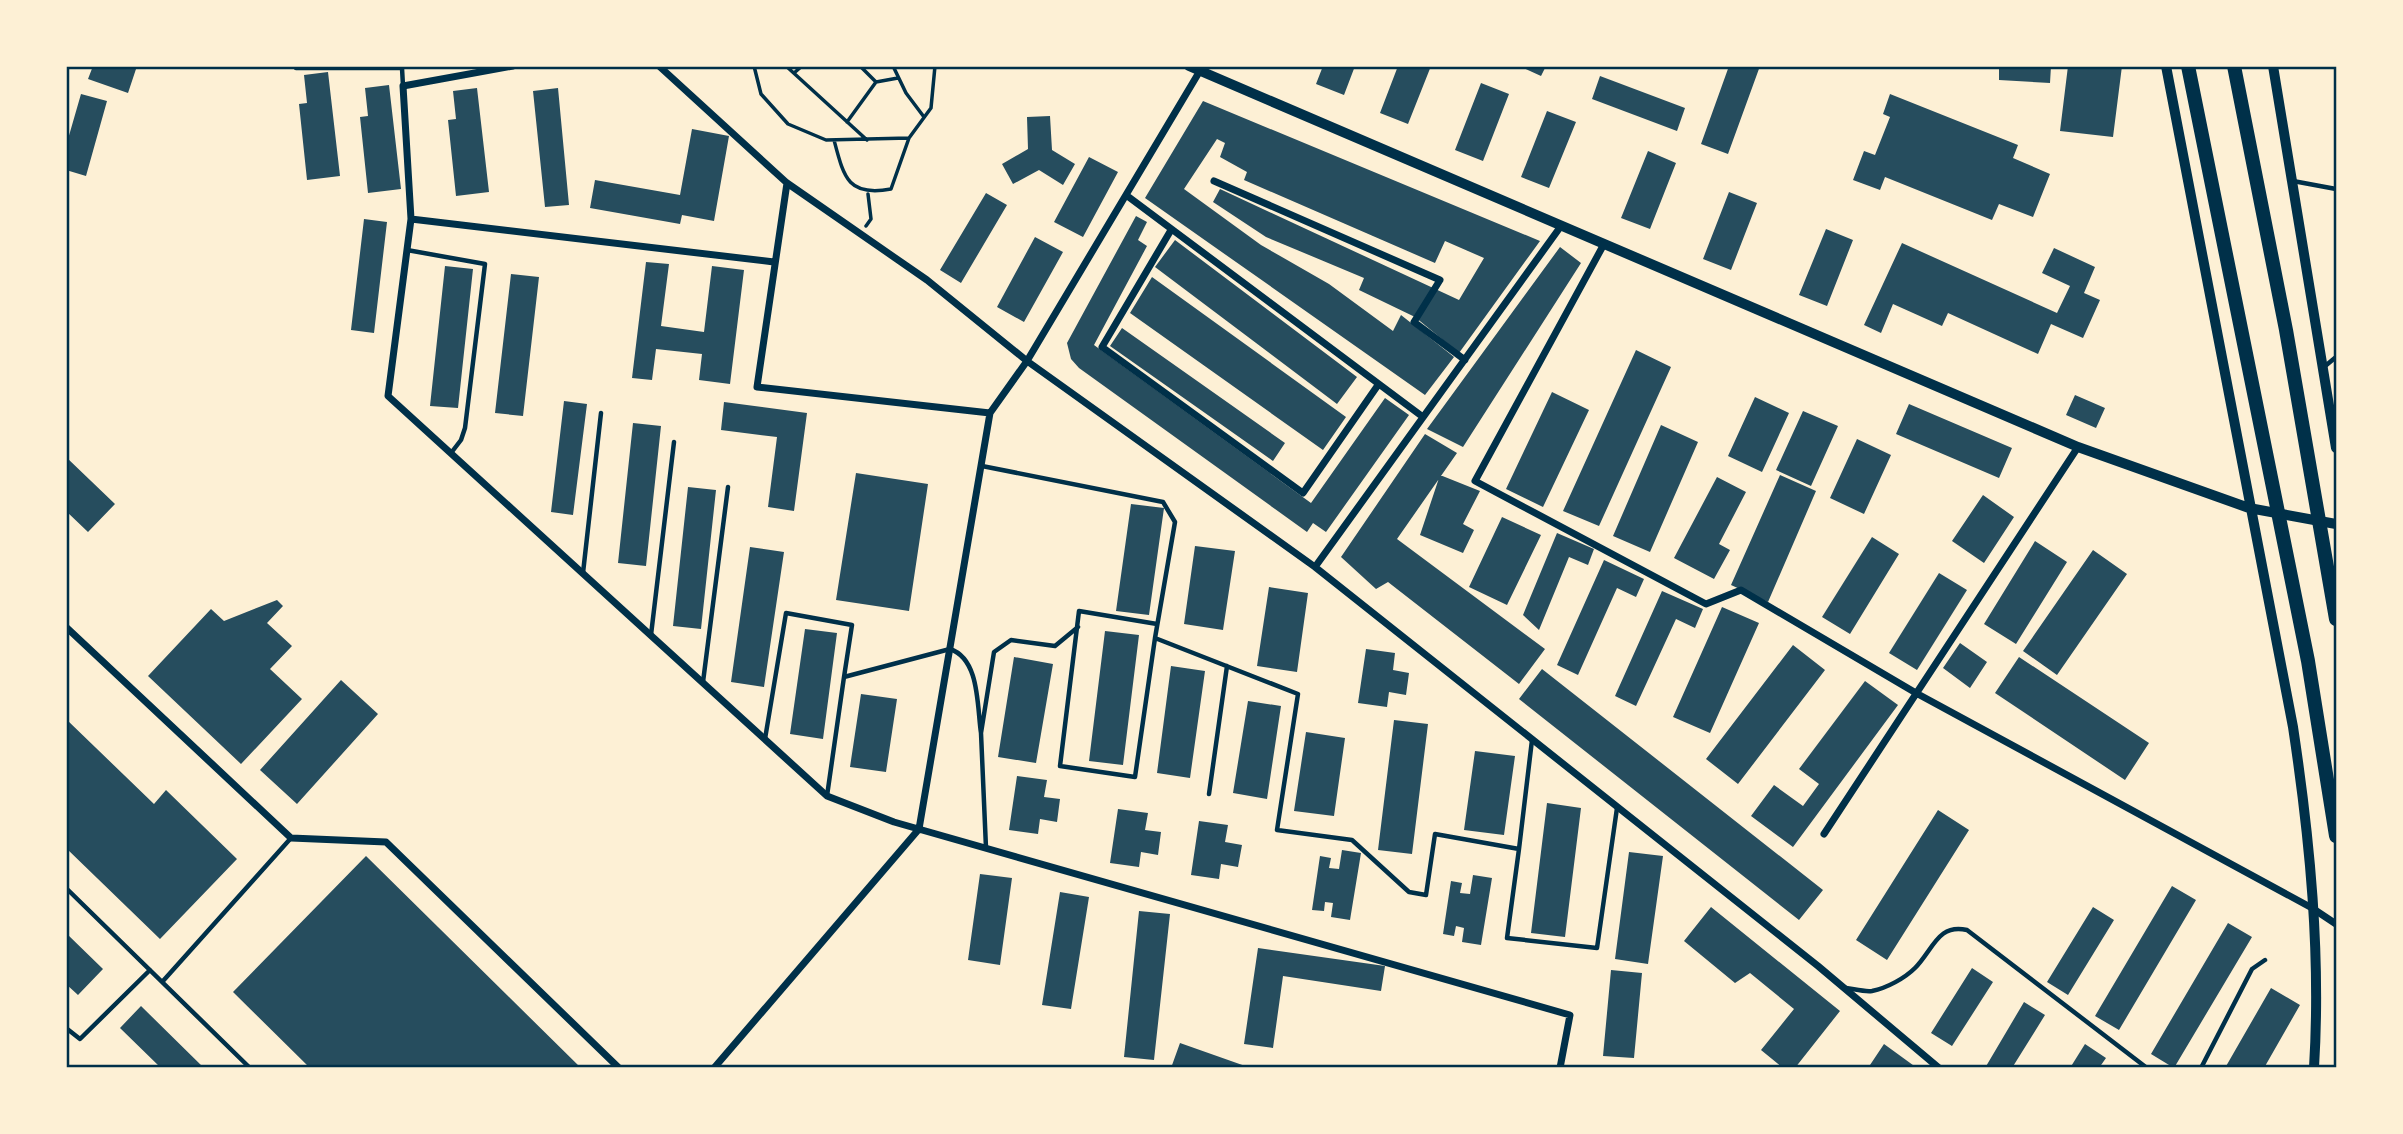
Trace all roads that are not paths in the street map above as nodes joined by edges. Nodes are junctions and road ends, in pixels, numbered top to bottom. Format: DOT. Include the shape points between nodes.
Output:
graph roads {
  1 [pos="513,66"];
  2 [pos="659,66"];
  3 [pos="2166,66"];
  4 [pos="2188,66"];
  5 [pos="2234,66"];
  6 [pos="2273,66"];
  7 [pos="296,68"];
  8 [pos="1197,68"];
  9 [pos="403,86"];
  10 [pos="1214,181"];
  11 [pos="2293,181"];
  12 [pos="787,183"];
  13 [pos="2336,189"];
  14 [pos="1126,195"];
  15 [pos="411,219"];
  16 [pos="1562,226"];
  17 [pos="1171,230"];
  18 [pos="1604,244"];
  19 [pos="407,250"];
  20 [pos="774,262"];
  21 [pos="2336,357"];
  22 [pos="1465,360"];
  23 [pos="1027,361"];
  24 [pos="2323,368"];
  25 [pos="1378,385"];
  26 [pos="600,413"];
  27 [pos="990,413"];
  28 [pos="1423,417"];
  29 [pos="674,442"];
  30 [pos="2078,447"];
  31 [pos="2336,448"];
  32 [pos="451,453"];
  33 [pos="981,465"];
  34 [pos="728,487"];
  35 [pos="2249,508"];
  36 [pos="2277,514"];
  37 [pos="2317,520"];
  38 [pos="2336,524"];
  39 [pos="1315,567"];
  40 [pos="583,574"];
  41 [pos="2336,619"];
  42 [pos="1157,624"];
  43 [pos="66,627"];
  44 [pos="1077,627"];
  45 [pos="651,636"];
  46 [pos="1155,638"];
  47 [pos="950,649"];
  48 [pos="1227,666"];
  49 [pos="844,677"];
  50 [pos="703,683"];
  51 [pos="1916,693"];
  52 [pos="981,733"];
  53 [pos="765,740"];
  54 [pos="1532,740"];
  55 [pos="1209,794"];
  56 [pos="827,796"];
  57 [pos="1618,807"];
  58 [pos="919,829"];
  59 [pos="1824,834"];
  60 [pos="2336,836"];
  61 [pos="291,838"];
  62 [pos="986,848"];
  63 [pos="1519,849"];
  64 [pos="66,888"];
  65 [pos="2312,908"];
  66 [pos="2336,924"];
  67 [pos="2265,960"];
  68 [pos="150,970"];
  69 [pos="163,981"];
  70 [pos="1843,987"];
  71 [pos="66,1027"];
  72 [pos="1935,1066"];
  73 [pos="250,1068"];
  74 [pos="619,1068"];
  75 [pos="714,1068"];
  76 [pos="1560,1068"];
  77 [pos="2147,1068"];
  78 [pos="2201,1068"];
  79 [pos="2314,1068"];
  1 -- 9 [label="street"];
  2 -- 12 [label="street"];
  3 -- 35 [label="street"];
  4 -- 36 [label="highway"];
  5 -- 37 [label="highway" via="2286,330"];
  6 -- 11 [label="street"];
  7 -- 9 [label="lane" via="402,68"];
  8 -- 14 [label="street"];
  8 -- 16 [label="street"];
  9 -- 15 [label="street"];
  10 -- 22 [label="street" via="1440,280 1414,322"];
  11 -- 13 [label="lane"];
  11 -- 24 [label="street"];
  12 -- 20 [label="street"];
  12 -- 23 [label="street" via="927,280"];
  14 -- 17 [label="street"];
  14 -- 23 [label="street"];
  15 -- 19 [label="street"];
  15 -- 20 [label="street"];
  16 -- 18 [label="street"];
  16 -- 22 [label="street"];
  17 -- 25 [label="street"];
  17 -- 25 [label="street" via="1102,347 1303,493"];
  18 -- 30 [label="street"];
  18 -- 51 [label="street" via="1475,481 1706,604 1741,590"];
  19 -- 32 [label="street" via="388,396"];
  19 -- 32 [label="lane" via="485,264 465,428"];
  20 -- 27 [label="street" via="757,387"];
  21 -- 24 [label="lane"];
  22 -- 28 [label="street"];
  23 -- 27 [label="street"];
  23 -- 39 [label="street"];
  24 -- 31 [label="street"];
  25 -- 28 [label="street"];
  26 -- 40 [label="lane"];
  27 -- 33 [label="street"];
  28 -- 39 [label="street"];
  29 -- 45 [label="lane"];
  30 -- 35 [label="street"];
  30 -- 51 [label="street"];
  32 -- 40 [label="street"];
  33 -- 42 [label="lane" via="1163,502 1175,522"];
  33 -- 47 [label="street"];
  34 -- 50 [label="lane"];
  35 -- 36 [label="street"];
  35 -- 65 [label="street" via="2293,727 2309,830"];
  36 -- 37 [label="street"];
  36 -- 60 [label="highway" via="2308,661"];
  37 -- 38 [label="street"];
  37 -- 41 [label="highway"];
  39 -- 54 [label="street"];
  40 -- 45 [label="street"];
  42 -- 44 [label="lane" via="1079,611"];
  42 -- 46 [label="lane"];
  43 -- 61 [label="street"];
  44 -- 46 [label="lane" via="1060,766 1135,777"];
  44 -- 52 [label="lane" via="1055,646 1011,640 993,652"];
  45 -- 50 [label="street"];
  46 -- 48 [label="lane"];
  47 -- 49 [label="lane"];
  47 -- 52 [label="lane" via="971,667"];
  47 -- 58 [label="street"];
  48 -- 55 [label="lane"];
  48 -- 63 [label="lane" via="1298,694 1277,830 1352,840 1409,892 1426,895 1435,834"];
  49 -- 53 [label="lane" via="852,625 786,613"];
  49 -- 56 [label="lane"];
  50 -- 53 [label="street"];
  51 -- 59 [label="street"];
  51 -- 65 [label="street"];
  52 -- 62 [label="lane"];
  53 -- 56 [label="street"];
  54 -- 57 [label="street"];
  54 -- 63 [label="lane"];
  56 -- 58 [label="street"];
  57 -- 63 [label="lane" via="1597,948 1507,938"];
  57 -- 70 [label="street"];
  58 -- 62 [label="street"];
  58 -- 75 [label="street"];
  61 -- 69 [label="lane"];
  61 -- 74 [label="street" via="386,842"];
  62 -- 76 [label="street" via="1570,1015"];
  64 -- 68 [label="lane"];
  65 -- 66 [label="street"];
  65 -- 79 [label="street" via="2318,1001"];
  67 -- 78 [label="lane" via="2252,969"];
  68 -- 69 [label="lane"];
  68 -- 71 [label="lane" via="80,1039"];
  69 -- 73 [label="lane"];
  70 -- 72 [label="street"];
  70 -- 77 [label="lane" via="1871,992 1895,982 1914,969 1942,932 1955,927 1967,930"];
}
